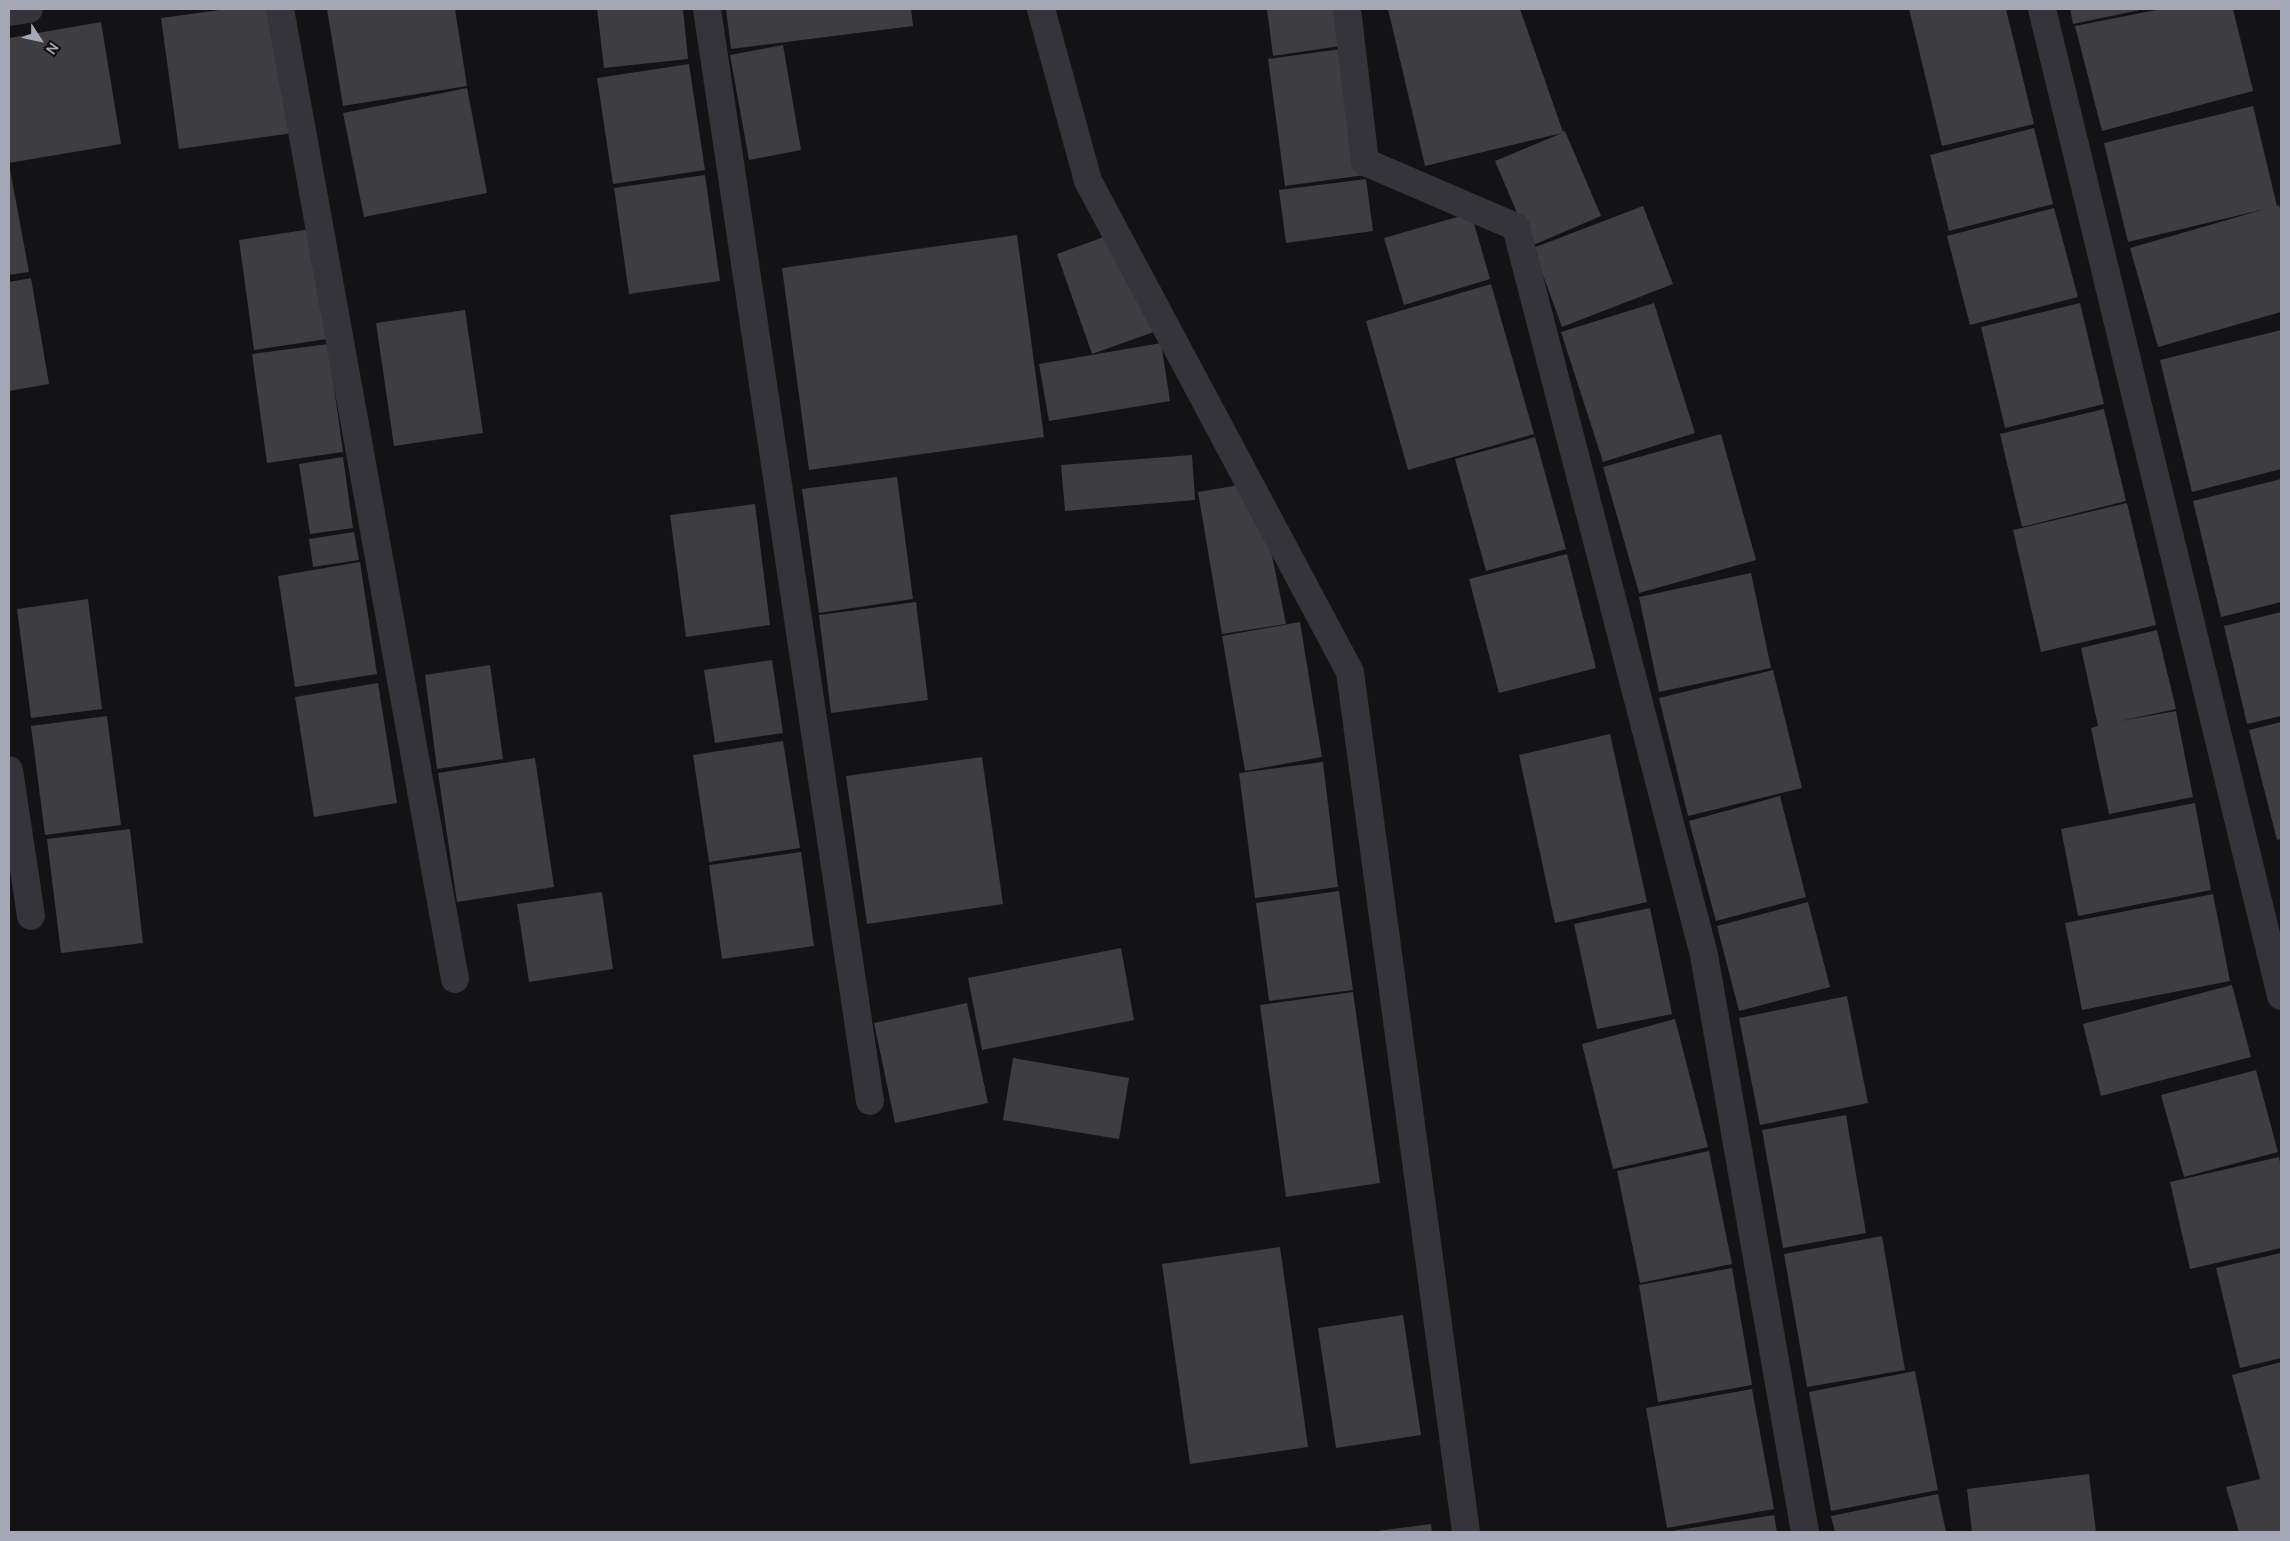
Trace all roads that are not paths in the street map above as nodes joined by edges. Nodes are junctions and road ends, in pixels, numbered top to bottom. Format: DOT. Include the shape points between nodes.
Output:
graph roads {
  1 [pos="29,9"];
  2 [pos="280,9"];
  3 [pos="707,9"];
  4 [pos="1040,9"];
  5 [pos="1347,9"];
  6 [pos="2042,9"];
  7 [pos="9,12"];
  8 [pos="9,770"];
  9 [pos="31,916"];
  10 [pos="455,979"];
  11 [pos="2281,996"];
  12 [pos="870,1101"];
  13 [pos="1466,1532"];
  14 [pos="1805,1532"];
  1 -- 7 [label="street"];
  2 -- 10 [label="street"];
  3 -- 12 [label="street"];
  4 -- 13 [label="street" via="1088,182 1350,672"];
  5 -- 14 [label="street" via="1365,162 1516,227 1704,955"];
  6 -- 11 [label="street"];
  8 -- 9 [label="street"];
}
